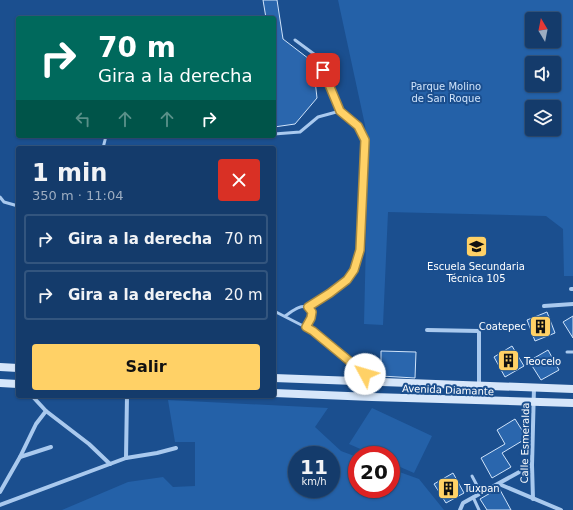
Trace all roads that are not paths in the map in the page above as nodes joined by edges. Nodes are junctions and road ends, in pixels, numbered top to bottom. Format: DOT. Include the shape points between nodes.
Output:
graph roads {
  1 [pos="295,40"];
  2 [pos="340,111"];
  3 [pos="276,134"];
  4 [pos="0,197"];
  5 [pos="16,205"];
  6 [pos="573,304"];
  7 [pos="544,306"];
  8 [pos="308,307"];
  9 [pos="276,311"];
  10 [pos="285,316"];
  11 [pos="306,327"];
  12 [pos="427,330"];
  13 [pos="567,352"];
  14 [pos="573,352"];
  15 [pos="0,367"];
  16 [pos="16,368"];
  17 [pos="276,378"];
  18 [pos="371,382"];
  19 [pos="0,383"];
  20 [pos="16,384"];
  21 [pos="443,384"];
  22 [pos="479,386"];
  23 [pos="534,387"];
  24 [pos="573,389"];
  25 [pos="276,393"];
  26 [pos="34,398"];
  27 [pos="127,398"];
  28 [pos="372,398"];
  29 [pos="443,400"];
  30 [pos="534,403"];
  31 [pos="573,403"];
  32 [pos="46,411"];
  33 [pos="51,447"];
  34 [pos="176,448"];
  35 [pos="20,457"];
  36 [pos="126,458"];
  37 [pos="110,464"];
  38 [pos="532,465"];
  39 [pos="472,476"];
  40 [pos="498,484"];
  41 [pos="0,492"];
  42 [pos="481,493"];
  43 [pos="473,497"];
  44 [pos="532,498"];
  45 [pos="0,505"];
  46 [pos="460,510"];
  47 [pos="478,510"];
  48 [pos="561,510"];
  1 -- 2 [label="lane" via="318,57"];
  2 -- 3 [label="lane" via="318,117 300,132"];
  2 -- 8 [label="lane" via="358,126 365,140 360,250 354,270 347,280"];
  4 -- 5 [label="lane" via="4,202"];
  6 -- 7 [label="street"];
  8 -- 10 [label="lane" via="294,309"];
  8 -- 11 [label="lane" via="312,312"];
  9 -- 10 [label="lane"];
  10 -- 11 [label="lane"];
  11 -- 18 [label="lane" via="365,374"];
  12 -- 22 [label="street" via="479,332"];
  13 -- 14 [label="lane"];
  15 -- 16 [label="main road"];
  17 -- 18 [label="main road, Avenida Diamante"];
  18 -- 21 [label="main road, Avenida Diamante"];
  18 -- 28 [label="lane"];
  19 -- 20 [label="main road"];
  21 -- 22 [label="main road, Avenida Diamante"];
  21 -- 29 [label="main road"];
  22 -- 23 [label="main road, Avenida Diamante"];
  23 -- 24 [label="main road, Avenida Diamante"];
  23 -- 30 [label="street, Calle Esmeralda"];
  25 -- 28 [label="main road, Avenida Diamante"];
  26 -- 32 [label="street"];
  27 -- 36 [label="street"];
  28 -- 29 [label="main road, Avenida Diamante"];
  29 -- 30 [label="main road, Avenida Diamante"];
  30 -- 31 [label="main road, Avenida Diamante"];
  30 -- 38 [label="street, Calle Esmeralda"];
  32 -- 35 [label="street" via="36,424"];
  32 -- 37 [label="street" via="89,444"];
  33 -- 35 [label="street"];
  34 -- 36 [label="street"];
  35 -- 41 [label="street"];
  36 -- 37 [label="street"];
  37 -- 45 [label="street"];
  38 -- 40 [label="street"];
  38 -- 44 [label="street, Calle Esmeralda"];
  39 -- 42 [label="lane"];
  40 -- 42 [label="street"];
  40 -- 44 [label="street, Calle Esmeralda"];
  42 -- 43 [label="street"];
  43 -- 46 [label="street" via="464,502"];
  43 -- 47 [label="lane"];
  44 -- 48 [label="street, Calle Esmeralda"];
}
